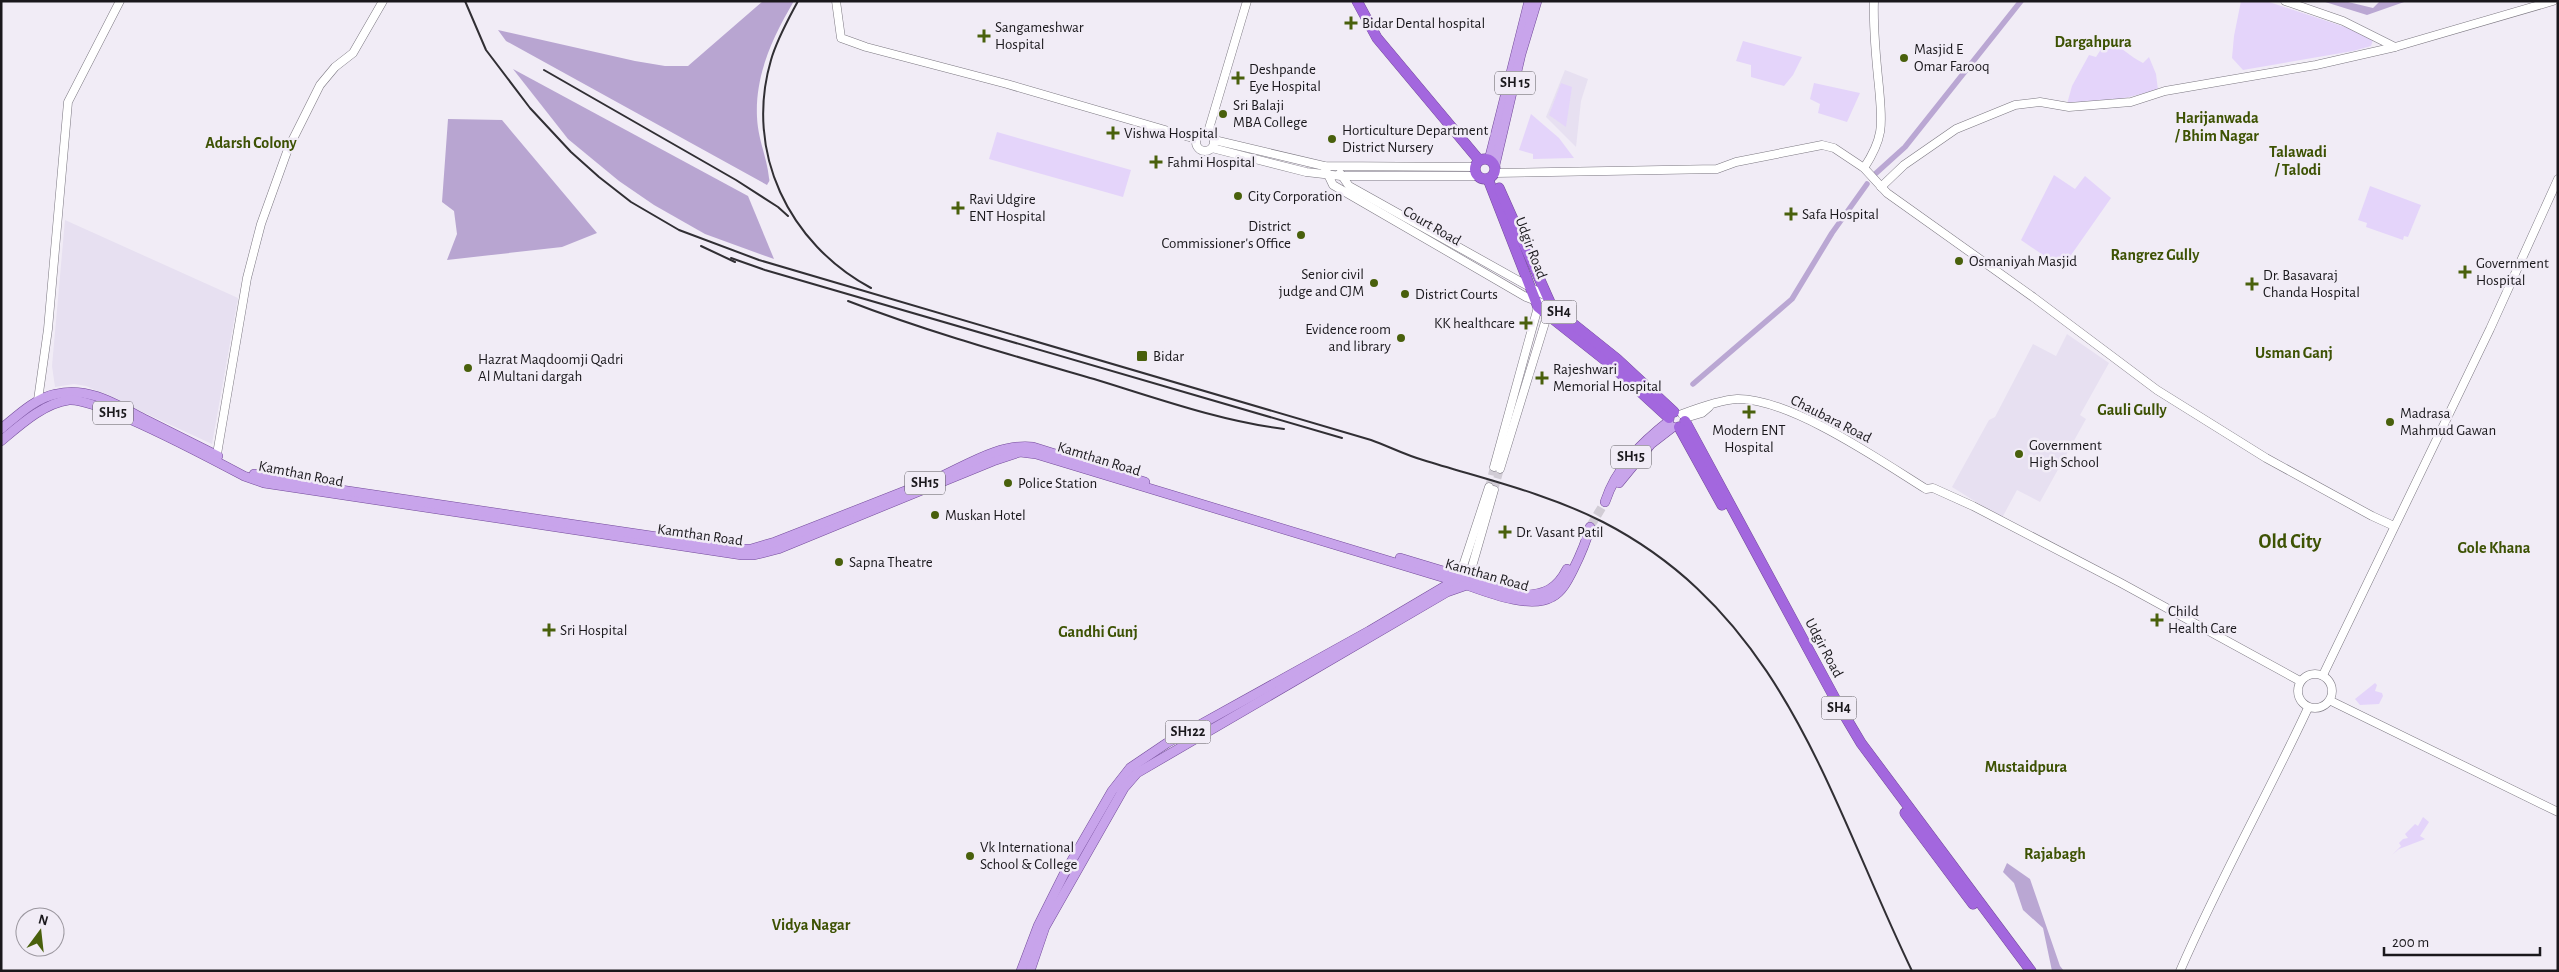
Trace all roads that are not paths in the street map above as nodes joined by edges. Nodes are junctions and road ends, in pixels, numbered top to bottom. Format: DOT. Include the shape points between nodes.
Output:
graph roads {
  1 [pos="120,1"];
  2 [pos="382,1"];
  3 [pos="836,1"];
  4 [pos="1247,1"];
  5 [pos="1357,1"];
  6 [pos="1365,1"];
  7 [pos="1529,1"];
  8 [pos="1537,1"];
  9 [pos="1874,1"];
  10 [pos="2285,1"];
  11 [pos="2553,1"];
  12 [pos="2395,47"];
  13 [pos="1208,132"];
  14 [pos="1196,139"];
  15 [pos="1213,144"];
  16 [pos="1324,166"];
  17 [pos="1337,166"];
  18 [pos="1486,168"];
  19 [pos="1864,168"];
  20 [pos="1328,174"];
  21 [pos="1341,176"];
  22 [pos="2558,179"];
  23 [pos="1881,187"];
  24 [pos="1415,228"];
  25 [pos="1532,290"];
  26 [pos="1546,296"];
  27 [pos="1537,304"];
  28 [pos="1549,311"];
  29 [pos="55,394"];
  30 [pos="38,400"];
  31 [pos="60,402"];
  32 [pos="1677,420"];
  33 [pos="1,429"];
  34 [pos="1,441"];
  35 [pos="216,459"];
  36 [pos="1491,488"];
  37 [pos="2394,526"];
  38 [pos="1460,581"];
  39 [pos="1529,598"];
  40 [pos="2323,675"];
  41 [pos="2300,681"];
  42 [pos="2331,700"];
  43 [pos="2308,708"];
  44 [pos="2558,812"];
  45 [pos="1021,971"];
  46 [pos="1030,971"];
  47 [pos="2022,971"];
  48 [pos="2031,971"];
  49 [pos="2180,971"];
  1 -- 30 [label="street" via="68,102 48,329"];
  2 -- 35 [label="street" via="353,53 320,85 288,149 261,224 247,278"];
  3 -- 14 [label="street" via="840,38"];
  4 -- 13 [label="street"];
  5 -- 18 [label="highway, Udgir Road / SH4" via="1377,38"];
  6 -- 18 [label="highway, Udgir Road / SH4" via="1395,51 1464,131"];
  7 -- 18 [label="main road, SH 15"];
  8 -- 18 [label="main road, SH 15"];
  9 -- 19 [label="street" via="1882,110 1880,135"];
  10 -- 12 [label="street" via="2343,21"];
  11 -- 12 [label="street"];
  12 -- 23 [label="street" via="2316,65 2165,91 2131,102 2068,107 2040,102 2015,105 1956,129 1904,165"];
  13 -- 14 [label="street" via="1200,133"];
  13 -- 15 [label="street"];
  14 -- 15 [label="street" via="1202,150"];
  15 -- 16 [label="street"];
  15 -- 20 [label="street" via="1306,172"];
  16 -- 17 [label="street"];
  16 -- 20 [label="street, Court Road"];
  17 -- 18 [label="street"];
  17 -- 21 [label="street"];
  18 -- 19 [label="street" via="1717,169 1736,162 1822,145 1834,148"];
  18 -- 21 [label="street"];
  18 -- 25 [label="highway, Udgir Road / SH4"];
  18 -- 26 [label="highway, Udgir Road / SH4"];
  19 -- 23 [label="street"];
  20 -- 21 [label="street"];
  20 -- 24 [label="street, Court Road" via="1333,185"];
  21 -- 24 [label="street" via="1349,186"];
  22 -- 37 [label="street" via="2490,330"];
  23 -- 37 [label="street" via="2164,395 2266,458"];
  24 -- 25 [label="street"];
  24 -- 27 [label="street, Court Road"];
  25 -- 26 [label="street"];
  25 -- 27 [label="highway, Udgir Road / SH4"];
  26 -- 28 [label="highway, Udgir Road / SH4"];
  27 -- 28 [label="highway, Udgir Road / SH4"];
  27 -- 28 [label="street" via="1497,468"];
  28 -- 32 [label="highway, Udgir Road / SH4" via="1617,359"];
  29 -- 30 [label="main road, Kamthan Road / SH15"];
  29 -- 31 [label="main road"];
  29 -- 35 [label="main road, Kamthan Road / SH15" via="95,395 124,407"];
  30 -- 33 [label="main road, Kamthan Road / SH15"];
  31 -- 34 [label="main road, Kamthan Road / SH15" via="42,410"];
  31 -- 35 [label="main road, Kamthan Road / SH15" via="78,401 122,416"];
  32 -- 32 [label="main road, SH15" via="1651,444 1605,502 1611,485 1642,443"];
  32 -- 41 [label="street, Chaubara Road" via="1708,406 1736,399 1758,401 1832,432 1926,489 1933,488 1973,506"];
  32 -- 47 [label="highway, Udgir Road / SH4" via="1855,747"];
  32 -- 48 [label="highway, Udgir Road / SH4" via="1861,743"];
  35 -- 38 [label="main road, Kamthan Road / SH15" via="261,476 364,496 739,549 821,528 1017,445 1033,447 1369,550"];
  36 -- 38 [label="street"];
  37 -- 40 [label="street"];
  38 -- 39 [label="main road, Kamthan Road / SH15"];
  38 -- 45 [label="main road, SH122" via="1167,743 1130,768 1112,791 1064,874 1038,926"];
  38 -- 46 [label="main road" via="1447,592 1137,773 1124,788 1045,928"];
  39 -- 39 [label="main road, Kamthan Road / SH15" via="1555,587 1590,527 1586,545 1558,594 1540,603"];
  40 -- 41 [label="street" via="2311,674"];
  40 -- 42 [label="street" via="2333,686"];
  41 -- 43 [label="street" via="2298,696"];
  42 -- 43 [label="street" via="2321,708"];
  42 -- 44 [label="street"];
  43 -- 49 [label="street" via="2264,800 2226,869"];
}
